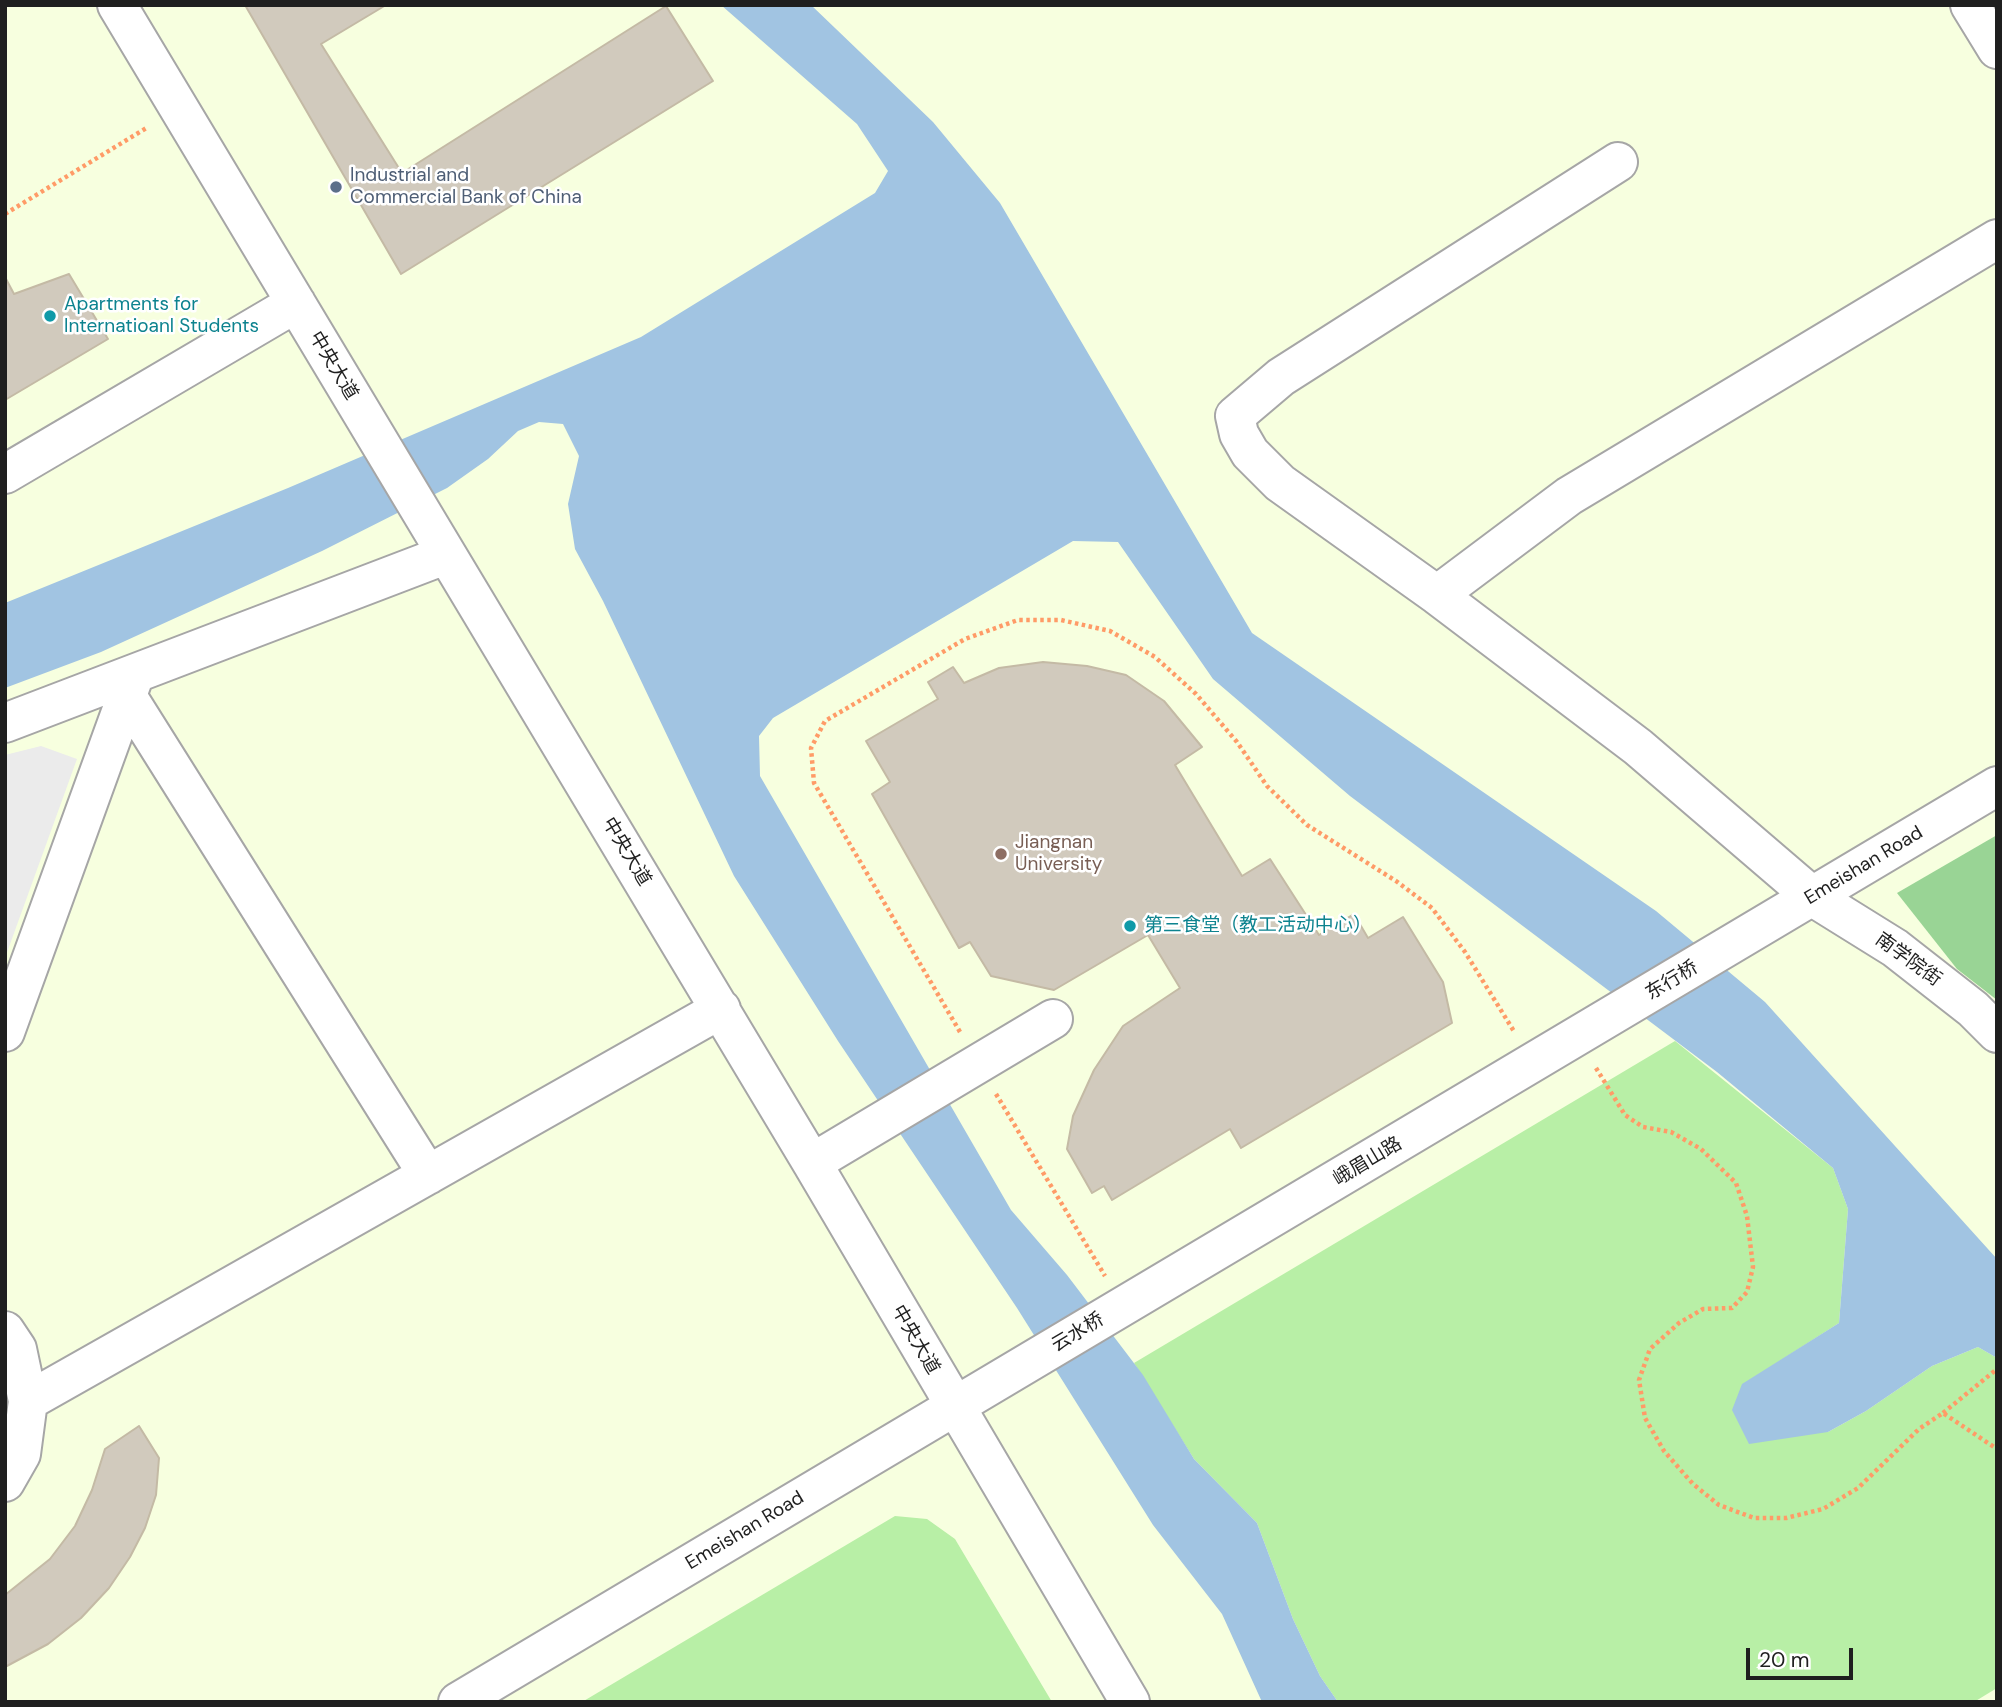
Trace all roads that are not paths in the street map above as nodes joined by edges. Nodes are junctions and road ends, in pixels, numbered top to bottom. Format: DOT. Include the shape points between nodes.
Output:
graph roads {
  1 [pos="117,5"];
  2 [pos="1970,5"];
  3 [pos="1997,49"];
  4 [pos="1618,162"];
  5 [pos="1997,239"];
  6 [pos="296,303"];
  7 [pos="5,474"];
  8 [pos="446,555"];
  9 [pos="1437,595"];
  10 [pos="131,685"];
  11 [pos="5,723"];
  12 [pos="1997,786"];
  13 [pos="1813,897"];
  14 [pos="1732,946"];
  15 [pos="721,1009"];
  16 [pos="1612,1017"];
  17 [pos="1054,1019"];
  18 [pos="5,1032"];
  19 [pos="1997,1032"];
  20 [pos="812,1163"];
  21 [pos="428,1175"];
  22 [pos="1123,1306"];
  23 [pos="5,1331"];
  24 [pos="1033,1360"];
  25 [pos="28,1401"];
  26 [pos="954,1407"];
  27 [pos="5,1482"];
  28 [pos="458,1702"];
  29 [pos="1130,1702"];
  1 -- 6 [label="street, 中央大道"];
  2 -- 3 [label="street"];
  4 -- 9 [label="street, 南学院街" via="1281,377 1235,416 1250,453 1280,482"];
  5 -- 9 [label="street" via="1569,496"];
  6 -- 7 [label="street"];
  6 -- 8 [label="street, 中央大道"];
  8 -- 10 [label="street"];
  8 -- 15 [label="street, 中央大道"];
  9 -- 13 [label="street, 南学院街" via="1638,747"];
  10 -- 11 [label="street"];
  10 -- 18 [label="street"];
  10 -- 21 [label="street"];
  12 -- 13 [label="street, Emeishan Road"];
  13 -- 14 [label="street, Emeishan Road"];
  13 -- 19 [label="street, 南学院街" via="1895,948"];
  14 -- 16 [label="street, 东行桥"];
  15 -- 20 [label="street, 中央大道"];
  15 -- 21 [label="street"];
  16 -- 22 [label="street, 峨眉山路"];
  17 -- 20 [label="street"];
  20 -- 26 [label="street, 中央大道"];
  21 -- 25 [label="street"];
  22 -- 24 [label="street, 云水桥"];
  23 -- 25 [label="street" via="17,1349"];
  24 -- 26 [label="street, Emeishan Road"];
  25 -- 27 [label="street" via="20,1454"];
  26 -- 28 [label="street, Emeishan Road"];
  26 -- 29 [label="street, 中央大道"];
}
